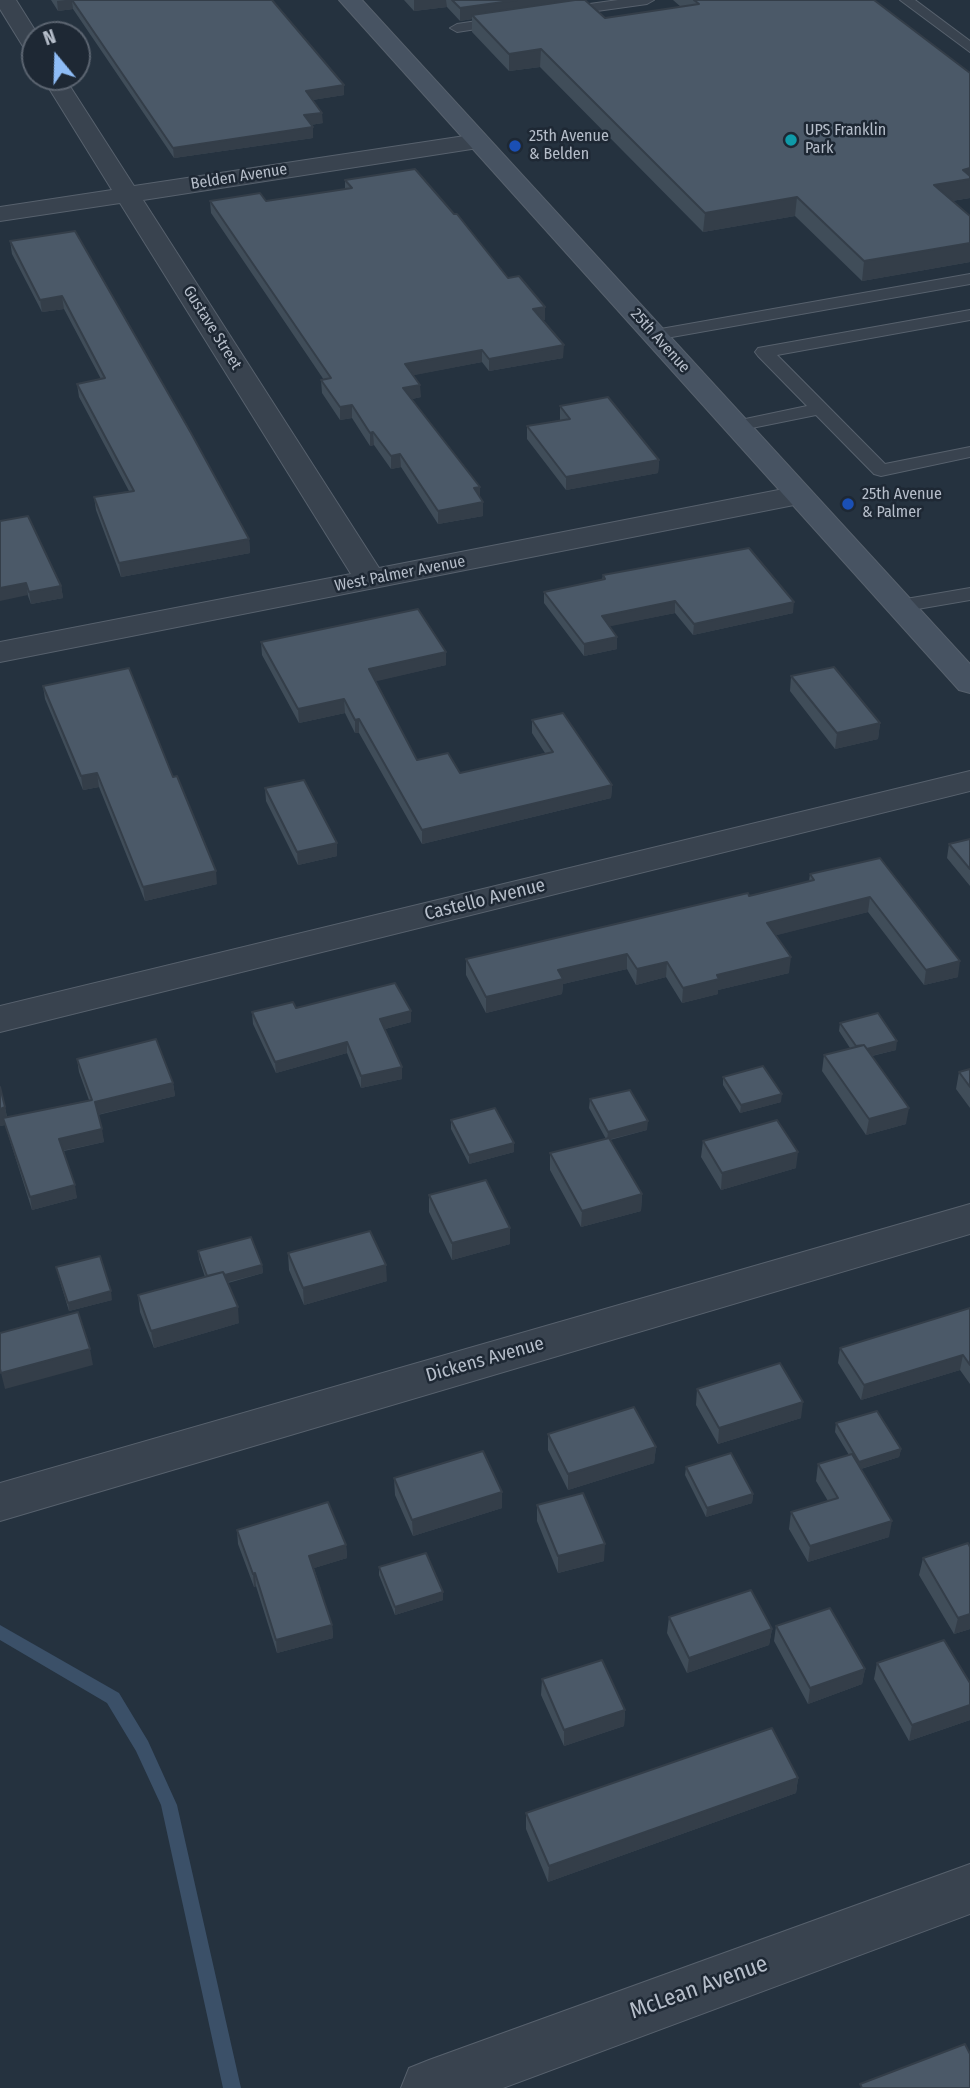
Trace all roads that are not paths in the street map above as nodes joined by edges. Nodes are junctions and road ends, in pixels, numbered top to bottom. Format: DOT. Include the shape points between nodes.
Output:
graph roads {
  1 [pos="5,0"];
  2 [pos="350,0"];
  3 [pos="647,0"];
  4 [pos="907,0"];
  5 [pos="626,1"];
  6 [pos="549,14"];
  7 [pos="522,18"];
  8 [pos="21,26"];
  9 [pos="457,27"];
  10 [pos="970,48"];
  11 [pos="62,91"];
  12 [pos="478,141"];
  13 [pos="127,194"];
  14 [pos="0,214"];
  15 [pos="970,279"];
  16 [pos="970,314"];
  17 [pos="655,335"];
  18 [pos="818,409"];
  19 [pos="737,426"];
  20 [pos="970,452"];
  21 [pos="799,495"];
  22 [pos="370,579"];
  23 [pos="970,594"];
  24 [pos="900,606"];
  25 [pos="0,652"];
  26 [pos="970,683"];
  27 [pos="970,781"];
  28 [pos="0,1019"];
  29 [pos="970,1219"];
  30 [pos="0,1502"];
  31 [pos="970,1889"];
  32 [pos="429,2088"];
  1 -- 8 [label="street"];
  2 -- 12 [label="main road, 25th Avenue"];
  3 -- 5 [label="lane"];
  4 -- 10 [label="lane"];
  5 -- 6 [label="lane"];
  7 -- 9 [label="lane"];
  11 -- 13 [label="street, Gustave Street"];
  12 -- 13 [label="street, Belden Avenue"];
  12 -- 17 [label="main road, 25th Avenue"];
  13 -- 14 [label="street, Belden Avenue"];
  13 -- 22 [label="street, Gustave Street"];
  15 -- 17 [label="lane"];
  16 -- 18 [label="lane" via="764,352"];
  17 -- 19 [label="main road, 25th Avenue"];
  18 -- 19 [label="lane"];
  18 -- 20 [label="lane" via="881,470"];
  19 -- 21 [label="main road, 25th Avenue"];
  21 -- 22 [label="street, West Palmer Avenue"];
  21 -- 24 [label="main road, 25th Avenue"];
  22 -- 25 [label="street, West Palmer Avenue"];
  23 -- 24 [label="lane"];
  24 -- 26 [label="main road, 25th Avenue"];
  27 -- 28 [label="street, Castello Avenue"];
  29 -- 30 [label="street, Dickens Avenue"];
  31 -- 32 [label="street, McLean Avenue"];
}
